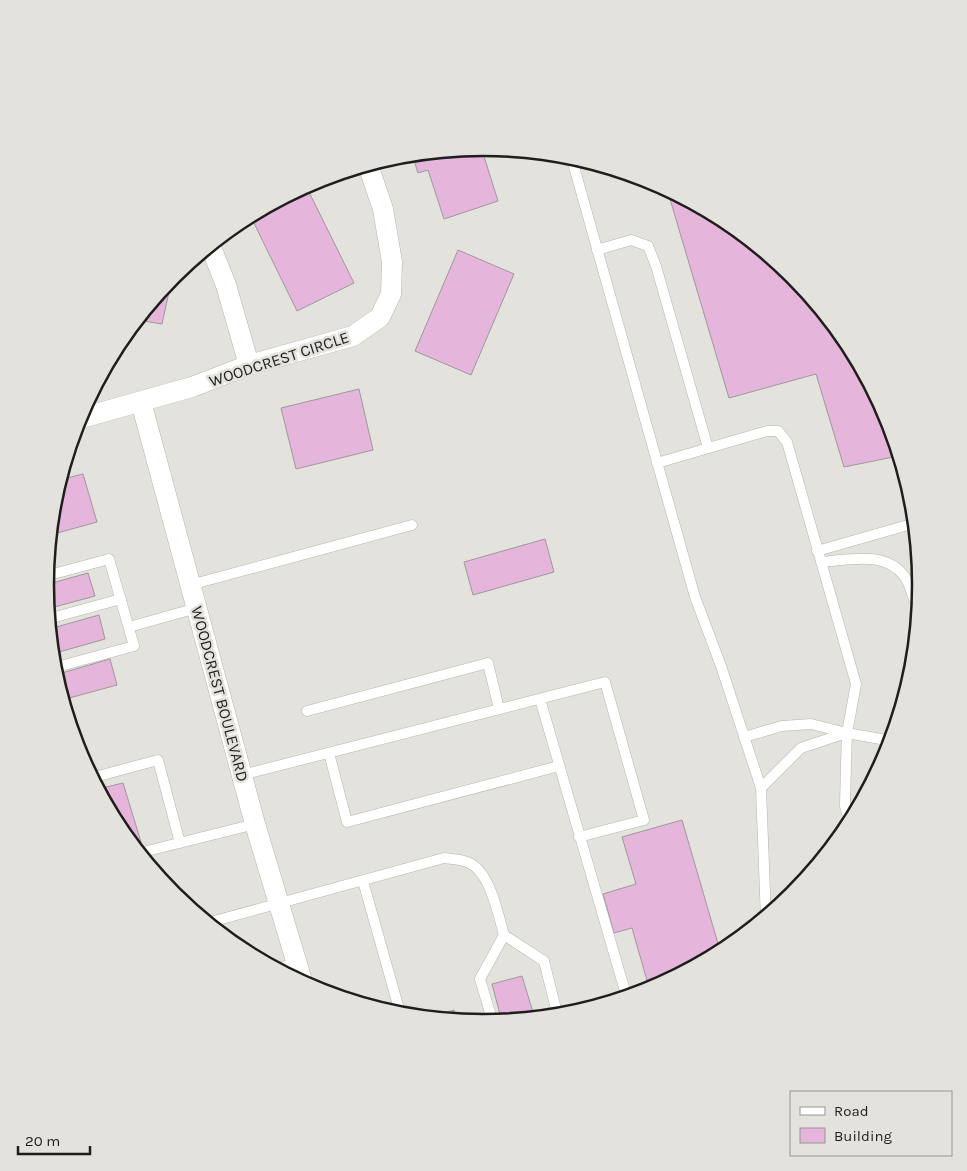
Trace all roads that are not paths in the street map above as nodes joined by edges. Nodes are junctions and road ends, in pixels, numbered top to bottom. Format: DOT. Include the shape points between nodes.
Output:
graph roads {
  1 [pos="573,165"];
  2 [pos="370,171"];
  3 [pos="597,250"];
  4 [pos="213,252"];
  5 [pos="249,365"];
  6 [pos="141,402"];
  7 [pos="88,416"];
  8 [pos="708,448"];
  9 [pos="657,463"];
  10 [pos="412,525"];
  11 [pos="908,525"];
  12 [pos="817,550"];
  13 [pos="820,562"];
  14 [pos="54,574"];
  15 [pos="190,585"];
  16 [pos="913,595"];
  17 [pos="121,599"];
  18 [pos="197,608"];
  19 [pos="55,617"];
  20 [pos="129,627"];
  21 [pos="61,666"];
  22 [pos="540,699"];
  23 [pos="499,709"];
  24 [pos="307,711"];
  25 [pos="847,733"];
  26 [pos="744,736"];
  27 [pos="885,740"];
  28 [pos="329,752"];
  29 [pos="559,766"];
  30 [pos="242,775"];
  31 [pos="98,776"];
  32 [pos="761,788"];
  33 [pos="847,814"];
  34 [pos="255,824"];
  35 [pos="579,837"];
  36 [pos="180,843"];
  37 [pos="146,851"];
  38 [pos="363,881"];
  39 [pos="279,904"];
  40 [pos="766,910"];
  41 [pos="215,921"];
  42 [pos="504,935"];
  43 [pos="296,963"];
  44 [pos="284,966"];
  45 [pos="300,974"];
  46 [pos="624,991"];
  47 [pos="398,1007"];
  48 [pos="556,1009"];
  49 [pos="490,1015"];
  1 -- 3 [label="lane"];
  2 -- 5 [label="street, WOODCREST CIRCLE" via="384,209 392,262 391,294 380,316 354,336"];
  3 -- 8 [label="lane" via="631,240 648,246"];
  3 -- 9 [label="lane"];
  4 -- 5 [label="street" via="226,285"];
  5 -- 6 [label="street, WOODCREST CIRCLE"];
  6 -- 7 [label="street, WOODCREST CIRCLE"];
  6 -- 15 [label="street, WOODCREST BOULEVARD"];
  8 -- 9 [label="lane"];
  8 -- 12 [label="lane" via="767,431 778,431 787,442"];
  9 -- 26 [label="lane" via="695,597"];
  10 -- 15 [label="lane"];
  11 -- 12 [label="lane"];
  12 -- 13 [label="lane"];
  13 -- 16 [label="lane" via="874,558 897,567 906,578"];
  13 -- 25 [label="lane" via="856,684"];
  14 -- 17 [label="lane" via="109,559"];
  15 -- 18 [label="street, WOODCREST BOULEVARD"];
  17 -- 19 [label="lane"];
  17 -- 20 [label="lane"];
  18 -- 20 [label="lane"];
  18 -- 30 [label="street, WOODCREST BOULEVARD"];
  20 -- 21 [label="lane" via="134,646"];
  22 -- 23 [label="lane"];
  22 -- 29 [label="lane"];
  22 -- 35 [label="lane" via="605,682 644,820"];
  23 -- 24 [label="lane" via="488,664"];
  23 -- 28 [label="lane"];
  25 -- 26 [label="lane" via="811,724 782,726"];
  25 -- 27 [label="lane"];
  25 -- 32 [label="lane" via="801,748"];
  25 -- 33 [label="lane"];
  26 -- 32 [label="lane"];
  28 -- 29 [label="lane" via="347,822"];
  28 -- 30 [label="lane"];
  29 -- 35 [label="lane"];
  30 -- 34 [label="street, WOODCREST BOULEVARD"];
  31 -- 36 [label="lane" via="158,760"];
  32 -- 40 [label="lane"];
  34 -- 36 [label="lane"];
  34 -- 39 [label="street, WOODCREST BOULEVARD"];
  35 -- 46 [label="lane"];
  36 -- 37 [label="lane"];
  38 -- 39 [label="lane"];
  38 -- 42 [label="lane" via="444,858 468,862 485,876"];
  38 -- 47 [label="lane"];
  39 -- 41 [label="lane"];
  39 -- 43 [label="street, WOODCREST BOULEVARD"];
  42 -- 48 [label="lane" via="544,961"];
  42 -- 49 [label="lane" via="480,979"];
  43 -- 44 [label="lane"];
  43 -- 45 [label="street, WOODCREST BOULEVARD"];
}
